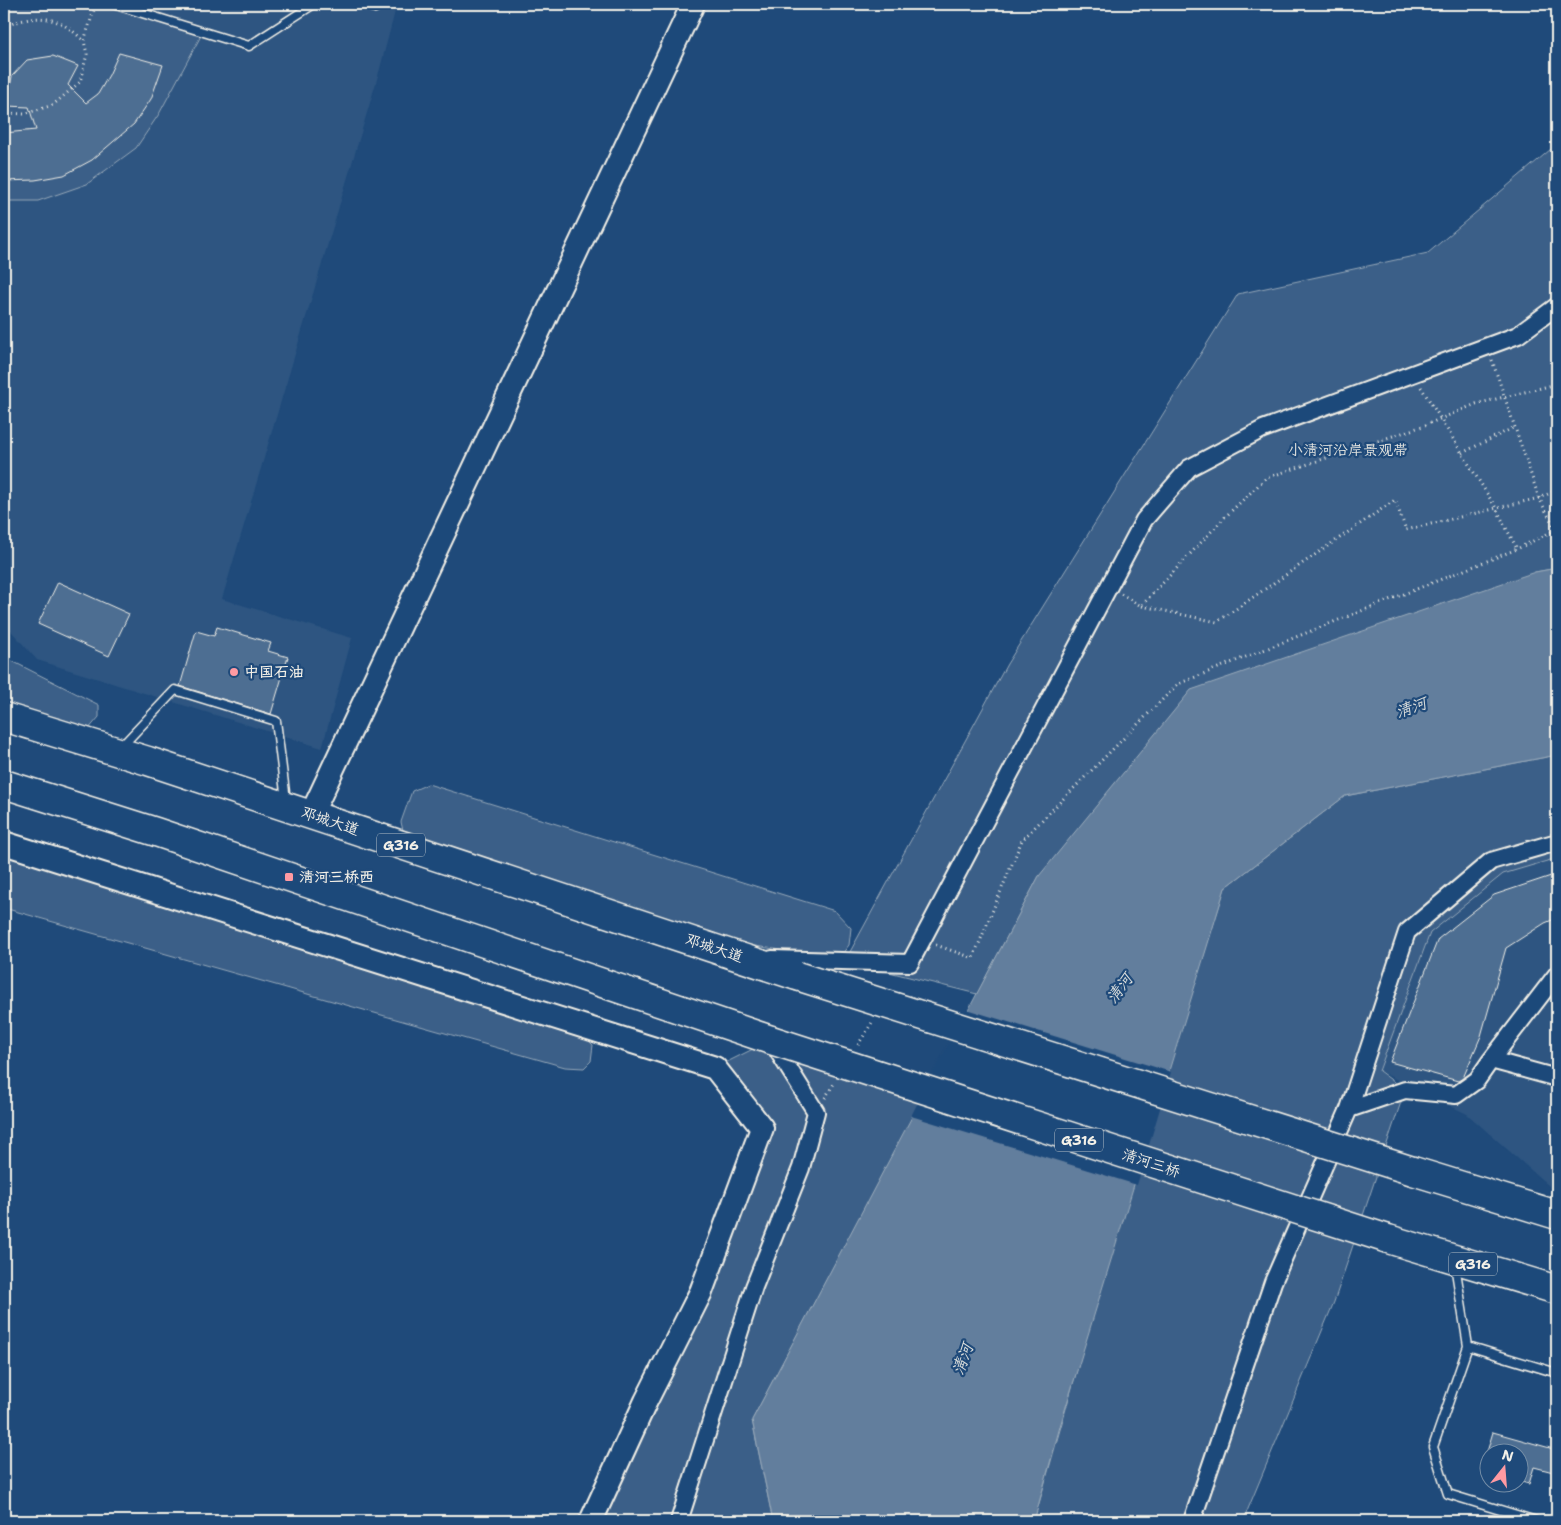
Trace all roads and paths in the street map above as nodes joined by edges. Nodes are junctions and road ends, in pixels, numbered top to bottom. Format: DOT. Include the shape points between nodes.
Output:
graph roads {
  1 [pos="96,4"];
  2 [pos="113,4"];
  3 [pos="314,4"];
  4 [pos="360,4"];
  5 [pos="376,4"];
  6 [pos="693,4"];
  7 [pos="4,29"];
  8 [pos="84,41"];
  9 [pos="4,110"];
  10 [pos="1557,306"];
  11 [pos="1487,346"];
  12 [pos="1413,374"];
  13 [pos="1557,384"];
  14 [pos="1505,397"];
  15 [pos="1440,419"];
  16 [pos="1515,427"];
  17 [pos="1462,454"];
  18 [pos="1557,490"];
  19 [pos="1539,498"];
  20 [pos="1496,508"];
  21 [pos="1556,530"];
  22 [pos="1517,549"];
  23 [pos="1108,587"];
  24 [pos="1142,606"];
  25 [pos="4,717"];
  26 [pos="116,751"];
  27 [pos="4,784"];
  28 [pos="299,811"];
  29 [pos="4,842"];
  30 [pos="1557,842"];
  31 [pos="922,940"];
  32 [pos="745,958"];
  33 [pos="1557,974"];
  34 [pos="878,1013"];
  35 [pos="770,1040"];
  36 [pos="858,1046"];
  37 [pos="1491,1060"];
  38 [pos="1557,1078"];
  39 [pos="837,1079"];
  40 [pos="1350,1109"];
  41 [pos="816,1112"];
  42 [pos="1413,1171"];
  43 [pos="1557,1201"];
  44 [pos="1557,1215"];
  45 [pos="1388,1239"];
  46 [pos="1455,1264"];
  47 [pos="1557,1290"];
  48 [pos="701,1292"];
  49 [pos="1557,1303"];
  50 [pos="1468,1346"];
  51 [pos="1557,1373"];
  52 [pos="574,1521"];
  53 [pos="591,1521"];
  54 [pos="679,1521"];
  55 [pos="1192,1521"];
  56 [pos="1536,1521"];
  1 -- 8 [label="path"];
  2 -- 3 [label="lane" via="249,46"];
  4 -- 5 [label="lane" via="375,8"];
  6 -- 28 [label="street"];
  7 -- 8 [label="path" via="21,20 53,19 70,27"];
  8 -- 9 [label="path" via="87,54 80,82 54,105 24,114"];
  10 -- 11 [label="street" via="1518,335"];
  11 -- 12 [label="street"];
  11 -- 14 [label="path"];
  12 -- 15 [label="path"];
  12 -- 23 [label="street" via="1263,430 1189,468 1144,520"];
  13 -- 14 [label="path"];
  14 -- 15 [label="path" via="1476,404"];
  14 -- 16 [label="path"];
  15 -- 17 [label="path"];
  15 -- 24 [label="path" via="1266,478"];
  16 -- 17 [label="path"];
  16 -- 19 [label="path"];
  17 -- 20 [label="path"];
  18 -- 19 [label="path"];
  19 -- 20 [label="path"];
  19 -- 21 [label="path"];
  20 -- 22 [label="path"];
  20 -- 24 [label="path" via="1406,530 1395,500 1217,622"];
  21 -- 22 [label="path"];
  22 -- 31 [label="path" via="1178,684 1022,840 973,958"];
  23 -- 24 [label="path"];
  23 -- 31 [label="street"];
  25 -- 26 [label="highway, 邓城大道 / G316"];
  26 -- 28 [label="highway, 邓城大道 / G316"];
  26 -- 28 [label="lane" via="175,690 276,721"];
  27 -- 35 [label="highway, G316" via="156,832"];
  28 -- 32 [label="highway, 邓城大道 / G316"];
  29 -- 48 [label="street" via="715,1068 762,1128"];
  30 -- 40 [label="street" via="1492,861 1407,932"];
  31 -- 32 [label="street" via="910,963"];
  32 -- 42 [label="highway, 邓城大道 / G316, bridge"];
  33 -- 37 [label="street"];
  34 -- 36 [label="path"];
  35 -- 41 [label="street"];
  35 -- 45 [label="highway, 清河三桥 / G316, bridge"];
  37 -- 38 [label="street"];
  37 -- 40 [label="street" via="1477,1080 1456,1095 1405,1090"];
  39 -- 41 [label="path"];
  40 -- 55 [label="street" via="1273,1282"];
  41 -- 54 [label="street" via="801,1168 754,1287"];
  42 -- 43 [label="street"];
  42 -- 44 [label="highway, G316"];
  45 -- 46 [label="street"];
  45 -- 47 [label="highway, G316"];
  46 -- 49 [label="street"];
  46 -- 50 [label="lane"];
  48 -- 52 [label="street" via="624,1417"];
  48 -- 53 [label="street"];
  50 -- 51 [label="lane"];
  50 -- 56 [label="lane" via="1433,1446 1448,1494"];
}
